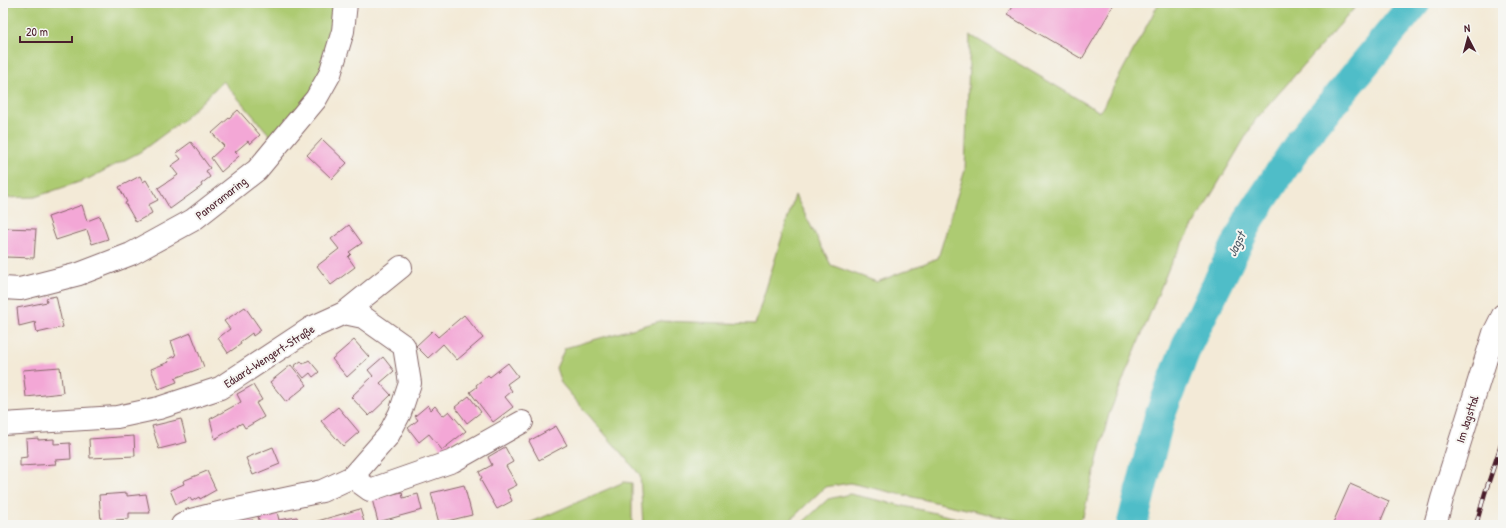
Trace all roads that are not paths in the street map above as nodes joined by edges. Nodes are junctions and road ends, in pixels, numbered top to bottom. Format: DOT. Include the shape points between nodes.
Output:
graph roads {
  1 [pos="346,3"];
  2 [pos="401,267"];
  3 [pos="3,288"];
  4 [pos="344,313"];
  5 [pos="1503,315"];
  6 [pos="522,422"];
  7 [pos="3,424"];
  8 [pos="352,477"];
  9 [pos="182,525"];
  10 [pos="1435,525"];
  1 -- 3 [label="street, Panoramaring" via="343,31 330,74 316,99 257,170 193,220 131,254 79,274 20,289"];
  2 -- 4 [label="street, Eduard-Wengert-Straße"];
  4 -- 7 [label="street, Eduard-Wengert-Straße" via="311,328 220,388 166,406 117,417"];
  4 -- 8 [label="street" via="363,317 404,346 410,383 400,413 388,436"];
  5 -- 10 [label="street, Im Jagsttal" via="1494,333"];
  6 -- 8 [label="street" via="453,461 370,490"];
  8 -- 9 [label="street" via="322,491 222,512"];
}
